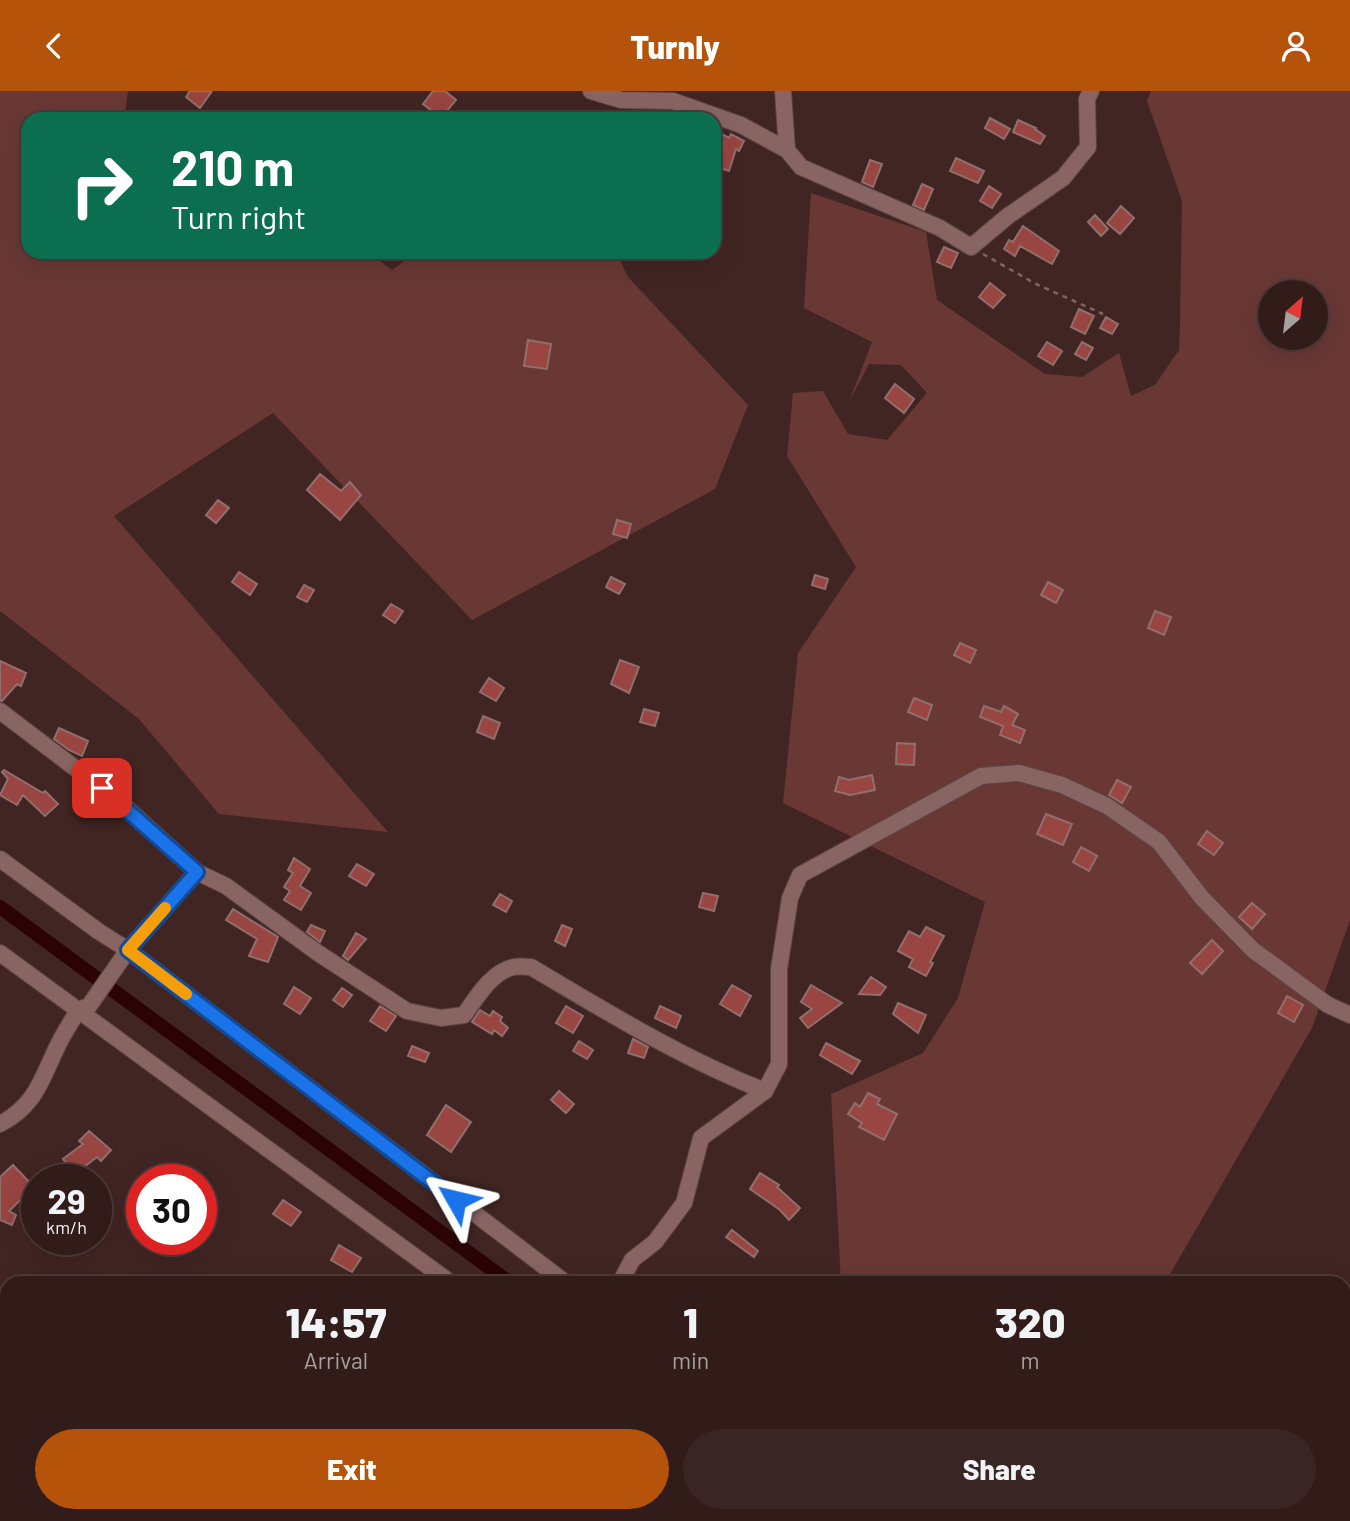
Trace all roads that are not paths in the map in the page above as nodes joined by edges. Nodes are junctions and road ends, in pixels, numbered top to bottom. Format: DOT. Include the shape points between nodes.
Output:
graph roads {
  1 [pos="591,91"];
  2 [pos="783,91"];
  3 [pos="1091,91"];
  4 [pos="704,112"];
  5 [pos="721,118"];
  6 [pos="788,150"];
  7 [pos="0,711"];
  8 [pos="0,859"];
  9 [pos="197,872"];
  10 [pos="0,953"];
  11 [pos="124,956"];
  12 [pos="84,1008"];
  13 [pos="1350,1015"];
  14 [pos="765,1091"];
  15 [pos="0,1124"];
  16 [pos="442,1276"];
  17 [pos="557,1276"];
  18 [pos="624,1276"];
  1 -- 4 [label="street" via="621,100 673,101"];
  2 -- 6 [label="street"];
  3 -- 6 [label="street" via="1087,99 1088,148 1063,178 971,247 940,228 801,167"];
  5 -- 6 [label="street"];
  7 -- 9 [label="street" via="121,803"];
  8 -- 11 [label="street" via="98,931"];
  9 -- 11 [label="street"];
  9 -- 14 [label="street" via="226,886 407,1011 441,1018 464,1015 498,974 514,967 531,967 635,1028"];
  10 -- 12 [label="street"];
  11 -- 12 [label="street"];
  11 -- 17 [label="street"];
  12 -- 15 [label="street" via="60,1041 38,1090 24,1108"];
  12 -- 16 [label="street"];
  13 -- 14 [label="street" via="1328,1005 1253,950 1202,898 1159,842 1107,806 1062,785 1019,773 981,776 800,875 790,898 779,969 779,1064"];
  14 -- 18 [label="street" via="701,1138 684,1203 655,1242 632,1260"];
}
